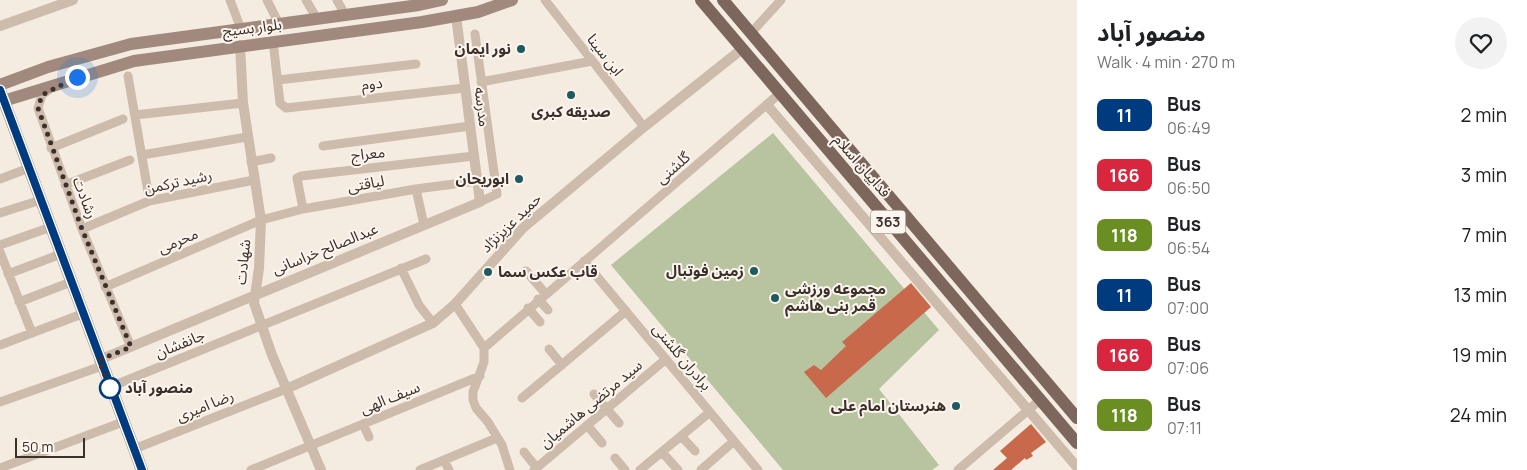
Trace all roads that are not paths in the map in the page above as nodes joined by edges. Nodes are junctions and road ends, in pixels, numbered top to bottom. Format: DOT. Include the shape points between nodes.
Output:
graph roads {
  1 [pos="73,0"];
  2 [pos="230,0"];
  3 [pos="267,0"];
  4 [pos="306,0"];
  5 [pos="337,0"];
  6 [pos="442,0"];
  7 [pos="512,0"];
  8 [pos="545,0"];
  9 [pos="700,0"];
  10 [pos="723,0"];
  11 [pos="781,0"];
  12 [pos="424,2"];
  13 [pos="345,15"];
  14 [pos="456,16"];
  15 [pos="317,19"];
  16 [pos="279,24"];
  17 [pos="0,26"];
  18 [pos="241,29"];
  19 [pos="751,33"];
  20 [pos="475,34"];
  21 [pos="273,41"];
  22 [pos="240,45"];
  23 [pos="742,50"];
  24 [pos="592,61"];
  25 [pos="416,64"];
  26 [pos="128,76"];
  27 [pos="77,77"];
  28 [pos="278,80"];
  29 [pos="482,82"];
  30 [pos="0,85"];
  31 [pos="465,88"];
  32 [pos="780,94"];
  33 [pos="2,98"];
  34 [pos="242,102"];
  35 [pos="768,105"];
  36 [pos="135,114"];
  37 [pos="122,119"];
  38 [pos="470,126"];
  39 [pos="644,127"];
  40 [pos="247,137"];
  41 [pos="323,146"];
  42 [pos="51,148"];
  43 [pos="142,156"];
  44 [pos="474,156"];
  45 [pos="271,158"];
  46 [pos="130,160"];
  47 [pos="251,162"];
  48 [pos="29,168"];
  49 [pos="0,180"];
  50 [pos="254,180"];
  51 [pos="477,181"];
  52 [pos="65,185"];
  53 [pos="416,189"];
  54 [pos="148,192"];
  55 [pos="41,200"];
  56 [pos="480,202"];
  57 [pos="303,209"];
  58 [pos="0,213"];
  59 [pos="261,220"];
  60 [pos="424,225"];
  61 [pos="51,227"];
  62 [pos="82,229"];
  63 [pos="0,245"];
  64 [pos="0,252"];
  65 [pos="61,254"];
  66 [pos="426,259"];
  67 [pos="584,261"];
  68 [pos="401,268"];
  69 [pos="526,271"];
  70 [pos="8,274"];
  71 [pos="71,282"];
  72 [pos="105,287"];
  73 [pos="254,294"];
  74 [pos="542,296"];
  75 [pos="19,302"];
  76 [pos="455,304"];
  77 [pos="528,308"];
  78 [pos="548,310"];
  79 [pos="626,311"];
  80 [pos="82,314"];
  81 [pos="540,322"];
  82 [pos="433,323"];
  83 [pos="261,326"];
  84 [pos="32,333"];
  85 [pos="0,345"];
  86 [pos="131,347"];
  87 [pos="484,348"];
  88 [pos="549,349"];
  89 [pos="666,359"];
  90 [pos="100,363"];
  91 [pos="562,365"];
  92 [pos="480,376"];
  93 [pos="110,387"];
  94 [pos="286,389"];
  95 [pos="594,394"];
  96 [pos="522,398"];
  97 [pos="1040,400"];
  98 [pos="0,402"];
  99 [pos="607,409"];
  100 [pos="1028,410"];
  101 [pos="710,412"];
  102 [pos="1077,418"];
  103 [pos="123,422"];
  104 [pos="619,423"];
  105 [pos="363,424"];
  106 [pos="587,425"];
  107 [pos="681,436"];
  108 [pos="369,437"];
  109 [pos="497,438"];
  110 [pos="734,441"];
  111 [pos="602,443"];
  112 [pos="1077,443"];
  113 [pos="311,446"];
  114 [pos="134,449"];
  115 [pos="695,451"];
  116 [pos="524,452"];
  117 [pos="662,452"];
  118 [pos="615,458"];
  119 [pos="444,460"];
  120 [pos="1077,467"];
  121 [pos="0,468"];
  122 [pos="536,469"];
  123 [pos="142,470"];
  124 [pos="251,470"];
  125 [pos="321,470"];
  126 [pos="420,470"];
  127 [pos="449,470"];
  128 [pos="510,470"];
  129 [pos="625,470"];
  130 [pos="640,470"];
  131 [pos="678,470"];
  132 [pos="701,470"];
  133 [pos="758,470"];
  134 [pos="958,470"];
  1 -- 17 [label="street"];
  2 -- 18 [label="street"];
  3 -- 16 [label="street"];
  4 -- 15 [label="street"];
  5 -- 13 [label="street"];
  6 -- 12 [label="main road, بلوار بسیج"];
  7 -- 14 [label="main road, بلوار بسیج"];
  8 -- 24 [label="street, ابن سینا"];
  9 -- 23 [label="main road, فداییان اسلام / 363"];
  10 -- 19 [label="main road, فداییان اسلام / 363"];
  11 -- 19 [label="street"];
  12 -- 13 [label="main road, بلوار بسیج"];
  13 -- 15 [label="main road, بلوار بسیج"];
  14 -- 21 [label="main road, بلوار بسیج"];
  14 -- 31 [label="street, مدرسه"];
  15 -- 16 [label="main road, بلوار بسیج"];
  16 -- 18 [label="main road, بلوار بسیج"];
  18 -- 30 [label="main road, بلوار بسیج" via="131,44 48,67"];
  19 -- 102 [label="main road, فداییان اسلام / 363"];
  20 -- 29 [label="street"];
  21 -- 22 [label="main road, بلوار بسیج"];
  21 -- 28 [label="street"];
  22 -- 27 [label="main road, بلوار بسیج" via="134,61"];
  22 -- 34 [label="street, شهادت"];
  23 -- 32 [label="main road, فداییان اسلام / 363"];
  23 -- 39 [label="street, حمید عزیزنژاد"];
  24 -- 29 [label="street"];
  24 -- 39 [label="street, ابن سینا"];
  25 -- 28 [label="street"];
  26 -- 36 [label="street"];
  27 -- 33 [label="main road, بلوار بسیج"];
  27 -- 42 [label="street, رشادت" via="50,89 39,101 38,108"];
  28 -- 31 [label="street, دوم" via="282,106 286,108"];
  29 -- 56 [label="street" via="497,194"];
  31 -- 38 [label="street, مدرسه"];
  32 -- 35 [label="street, گلشنی"];
  32 -- 97 [label="main road, فداییان اسلام / 363"];
  33 -- 48 [label="main road"];
  34 -- 36 [label="street"];
  34 -- 40 [label="street, شهادت"];
  35 -- 67 [label="street, گلشنی"];
  35 -- 100 [label="street"];
  36 -- 43 [label="street"];
  37 -- 42 [label="street"];
  38 -- 41 [label="street"];
  38 -- 44 [label="street, مدرسه"];
  39 -- 76 [label="street, حمید عزیزنژاد" via="523,228"];
  40 -- 43 [label="street"];
  40 -- 47 [label="street, شهادت"];
  42 -- 52 [label="street, رشادت"];
  43 -- 54 [label="street"];
  44 -- 51 [label="street, مدرسه"];
  44 -- 57 [label="street, معراج" via="301,176 297,183"];
  45 -- 47 [label="street"];
  46 -- 52 [label="street"];
  47 -- 50 [label="street, شهادت"];
  48 -- 49 [label="street"];
  48 -- 55 [label="main road"];
  50 -- 59 [label="street, شهادت"];
  50 -- 62 [label="street, رشید ترکمن" via="149,200"];
  51 -- 53 [label="street, لیاقتی"];
  51 -- 56 [label="street, مدرسه"];
  52 -- 62 [label="street, رشادت"];
  53 -- 57 [label="street, لیاقتی"];
  53 -- 60 [label="street"];
  55 -- 58 [label="street"];
  55 -- 61 [label="main road"];
  56 -- 60 [label="street, عبدالصالح خراسانی"];
  57 -- 59 [label="street, لیاقتی"];
  59 -- 72 [label="street, محرمی"];
  59 -- 73 [label="street, شهادت" via="259,268"];
  60 -- 73 [label="street, عبدالصالح خراسانی"];
  61 -- 63 [label="street"];
  61 -- 65 [label="main road"];
  62 -- 72 [label="street, رشادت"];
  64 -- 70 [label="street"];
  65 -- 70 [label="street"];
  65 -- 71 [label="main road"];
  66 -- 68 [label="street, جانفشان"];
  67 -- 74 [label="street, گلشنی"];
  67 -- 79 [label="street, برادران گلشنی"];
  68 -- 82 [label="street" via="419,305"];
  68 -- 83 [label="street, جانفشان"];
  69 -- 74 [label="street"];
  70 -- 75 [label="street"];
  71 -- 75 [label="street"];
  71 -- 80 [label="main road"];
  72 -- 86 [label="street, رشادت"];
  73 -- 83 [label="street, شهادت"];
  73 -- 86 [label="street, عبدالصالح خراسانی"];
  74 -- 77 [label="street, گلشنی"];
  74 -- 78 [label="street"];
  75 -- 84 [label="street"];
  76 -- 82 [label="street, حمید عزیزنژاد"];
  76 -- 87 [label="street"];
  77 -- 81 [label="street"];
  77 -- 87 [label="street, گلشنی"];
  79 -- 89 [label="street, برادران گلشنی"];
  79 -- 91 [label="street"];
  80 -- 84 [label="street"];
  80 -- 90 [label="main road"];
  82 -- 94 [label="street, حمید عزیزنژاد"];
  83 -- 93 [label="street, جانفشان"];
  83 -- 94 [label="street, شهادت"];
  84 -- 85 [label="street"];
  86 -- 90 [label="street, عبدالصالح خراسانی"];
  87 -- 92 [label="street"];
  88 -- 91 [label="street"];
  89 -- 99 [label="street, سید مرتضی هاشمیان"];
  89 -- 101 [label="street, برادران گلشنی"];
  90 -- 93 [label="main road"];
  90 -- 98 [label="street"];
  91 -- 96 [label="street"];
  92 -- 105 [label="street, سیف الهی"];
  92 -- 109 [label="street" via="473,400"];
  93 -- 103 [label="main road"];
  94 -- 113 [label="street, شهادت"];
  94 -- 114 [label="street, رضا امیری"];
  95 -- 99 [label="street"];
  97 -- 100 [label="street"];
  97 -- 112 [label="main road, فداییان اسلام / 363"];
  99 -- 104 [label="street"];
  99 -- 106 [label="street, سید مرتضی هاشمیان"];
  100 -- 120 [label="street"];
  100 -- 134 [label="street"];
  101 -- 107 [label="street"];
  101 -- 110 [label="street, برادران گلشنی"];
  103 -- 114 [label="main road"];
  103 -- 121 [label="street"];
  105 -- 108 [label="street"];
  105 -- 113 [label="street, سیف الهی"];
  106 -- 111 [label="street"];
  106 -- 122 [label="street, سید مرتضی هاشمیان"];
  107 -- 115 [label="street"];
  107 -- 117 [label="street"];
  109 -- 119 [label="street"];
  109 -- 128 [label="street"];
  110 -- 132 [label="street"];
  110 -- 133 [label="street, برادران گلشنی"];
  113 -- 124 [label="street, سیف الهی"];
  113 -- 125 [label="street, شهادت"];
  114 -- 123 [label="main road"];
  116 -- 122 [label="street"];
  117 -- 130 [label="street"];
  117 -- 131 [label="street"];
  118 -- 129 [label="street"];
  119 -- 126 [label="street"];
  119 -- 127 [label="street"];
}
